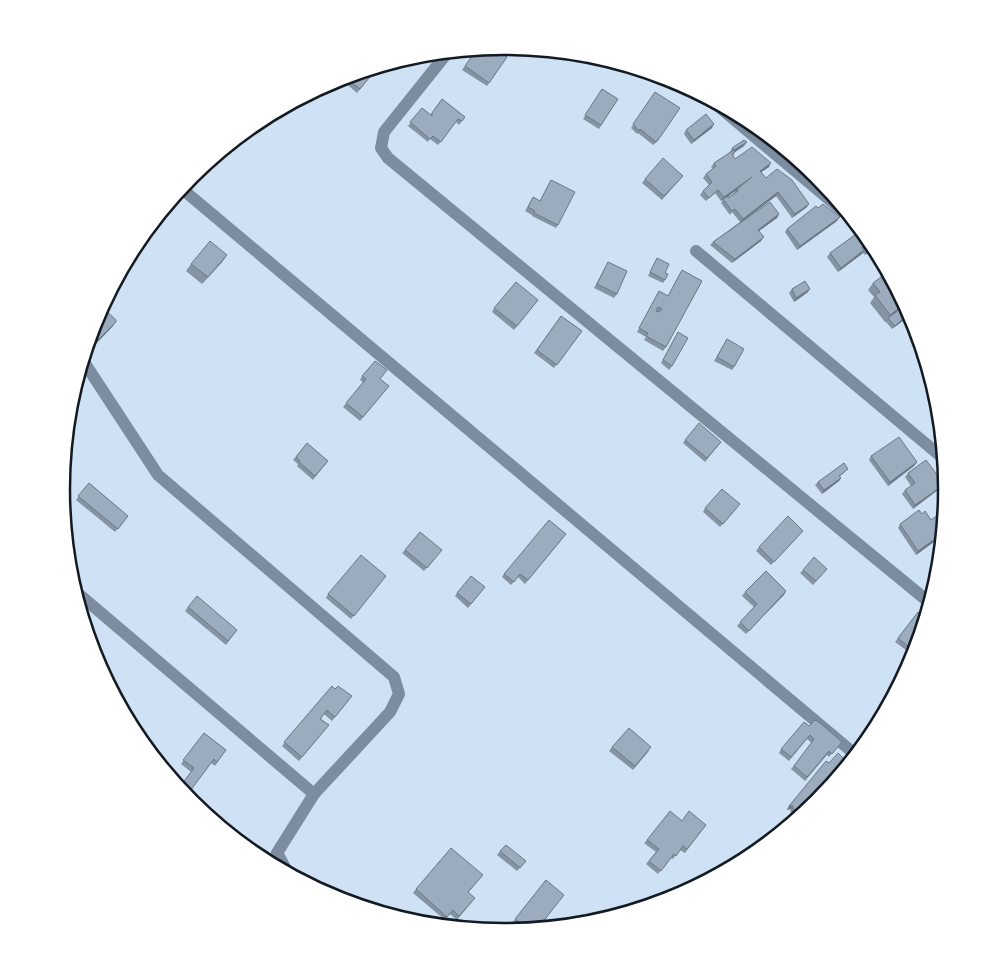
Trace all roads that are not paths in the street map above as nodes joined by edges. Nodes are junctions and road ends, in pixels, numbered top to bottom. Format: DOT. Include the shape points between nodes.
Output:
graph roads {
  1 [pos="442,60"];
  2 [pos="748,130"];
  3 [pos="816,187"];
  4 [pos="187,193"];
  5 [pos="696,251"];
  6 [pos="87,368"];
  7 [pos="936,452"];
  8 [pos="924,598"];
  9 [pos="84,599"];
  10 [pos="850,750"];
  11 [pos="314,794"];
  12 [pos="282,862"];
  1 -- 8 [label="street" via="384,132 381,148 388,158"];
  2 -- 3 [label="street"];
  4 -- 10 [label="street"];
  5 -- 7 [label="street"];
  6 -- 11 [label="street" via="158,475 394,676 400,694 390,712"];
  9 -- 11 [label="street"];
  11 -- 12 [label="street" via="277,853"];
}
